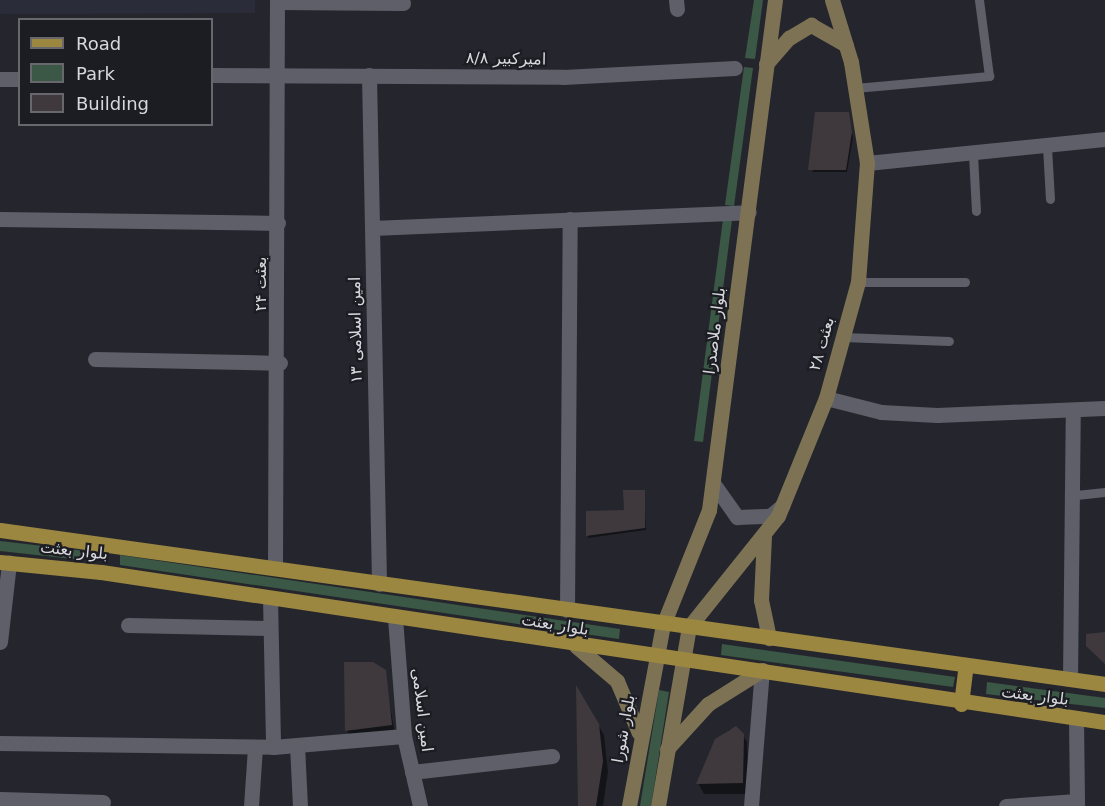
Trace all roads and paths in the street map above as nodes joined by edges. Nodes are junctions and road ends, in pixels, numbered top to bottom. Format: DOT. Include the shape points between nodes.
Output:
graph roads {
  1 [pos="775,0"];
  2 [pos="832,0"];
  3 [pos="979,0"];
  4 [pos="277,1"];
  5 [pos="403,3"];
  6 [pos="846,45"];
  7 [pos="766,64"];
  8 [pos="735,68"];
  9 [pos="277,74"];
  10 [pos="213,75"];
  11 [pos="369,75"];
  12 [pos="0,79"];
  13 [pos="18,79"];
  14 [pos="855,88"];
  15 [pos="1105,139"];
  16 [pos="1047,147"];
  17 [pos="973,154"];
  18 [pos="867,163"];
  19 [pos="1050,199"];
  20 [pos="976,211"];
  21 [pos="748,212"];
  22 [pos="0,219"];
  23 [pos="570,219"];
  24 [pos="278,223"];
  25 [pos="372,228"];
  26 [pos="858,282"];
  27 [pos="965,282"];
  28 [pos="843,337"];
  29 [pos="949,341"];
  30 [pos="95,359"];
  31 [pos="279,363"];
  32 [pos="826,398"];
  33 [pos="1105,408"];
  34 [pos="1073,410"];
  35 [pos="713,483"];
  36 [pos="1105,492"];
  37 [pos="1076,495"];
  38 [pos="782,506"];
  39 [pos="0,530"];
  40 [pos="764,536"];
  41 [pos="5,562"];
  42 [pos="275,567"];
  43 [pos="379,584"];
  44 [pos="270,598"];
  45 [pos="567,610"];
  46 [pos="395,618"];
  47 [pos="128,625"];
  48 [pos="663,625"];
  49 [pos="689,627"];
  50 [pos="270,628"];
  51 [pos="769,638"];
  52 [pos="0,642"];
  53 [pos="576,646"];
  54 [pos="656,659"];
  55 [pos="682,662"];
  56 [pos="966,666"];
  57 [pos="762,670"];
  58 [pos="1070,679"];
  59 [pos="1105,684"];
  60 [pos="961,704"];
  61 [pos="1076,719"];
  62 [pos="1105,722"];
  63 [pos="404,736"];
  64 [pos="641,738"];
  65 [pos="0,743"];
  66 [pos="297,745"];
  67 [pos="255,747"];
  68 [pos="273,747"];
  69 [pos="667,749"];
  70 [pos="552,756"];
  71 [pos="412,772"];
  72 [pos="0,799"];
  73 [pos="103,802"];
  74 [pos="1077,804"];
  75 [pos="251,806"];
  76 [pos="300,806"];
  77 [pos="420,806"];
  78 [pos="629,806"];
  79 [pos="658,806"];
  80 [pos="751,806"];
  81 [pos="1006,806"];
  1 -- 7 [label="main road, بلوار ملاصدرا"];
  2 -- 6 [label="main road, بعثت ۲۸"];
  3 -- 14 [label="lane" via="989,76"];
  4 -- 5 [label="street"];
  4 -- 9 [label="street, بعثت ۲۴"];
  6 -- 7 [label="main road" via="811,26 789,38"];
  6 -- 14 [label="main road, بعثت ۲۸"];
  7 -- 21 [label="main road, بلوار ملاصدرا"];
  8 -- 11 [label="street, امیرکبیر ۸/۸" via="563,77"];
  9 -- 10 [label="street, امیرکبیر ۸/۸"];
  9 -- 11 [label="street, امیرکبیر ۸/۸"];
  9 -- 24 [label="street, بعثت ۲۴"];
  11 -- 25 [label="street, امین اسلامی ۱۳"];
  12 -- 13 [label="street"];
  14 -- 18 [label="main road, بعثت ۲۸"];
  15 -- 16 [label="street"];
  16 -- 17 [label="street"];
  16 -- 19 [label="lane"];
  17 -- 18 [label="street"];
  17 -- 20 [label="lane"];
  18 -- 26 [label="main road, بعثت ۲۸"];
  21 -- 23 [label="street"];
  21 -- 35 [label="main road, بلوار ملاصدرا"];
  22 -- 24 [label="street"];
  23 -- 25 [label="street"];
  23 -- 45 [label="street"];
  24 -- 31 [label="street, بعثت ۲۴"];
  25 -- 43 [label="street, امین اسلامی ۱۳"];
  26 -- 27 [label="lane"];
  26 -- 28 [label="main road, بعثت ۲۸"];
  28 -- 29 [label="lane"];
  28 -- 32 [label="main road, بعثت ۲۸"];
  30 -- 31 [label="street"];
  31 -- 42 [label="street, بعثت ۲۴"];
  32 -- 34 [label="street" via="881,412 937,415"];
  32 -- 38 [label="main road, بعثت ۲۸"];
  33 -- 34 [label="street"];
  34 -- 37 [label="street"];
  35 -- 38 [label="street" via="737,517 771,516"];
  35 -- 48 [label="main road, بلوار ملاصدرا" via="703,531"];
  36 -- 37 [label="lane"];
  37 -- 58 [label="street"];
  38 -- 40 [label="main road, بعثت ۲۸"];
  39 -- 42 [label="main road, بلوار بعثت"];
  40 -- 49 [label="main road, بعثت ۲۸"];
  40 -- 51 [label="main road" via="761,600"];
  41 -- 44 [label="main road, بلوار بعثت"];
  41 -- 52 [label="street"];
  42 -- 43 [label="main road, بلوار بعثت"];
  43 -- 45 [label="main road, بلوار بعثت"];
  44 -- 46 [label="main road, بلوار بعثت"];
  44 -- 50 [label="street"];
  45 -- 48 [label="main road, بلوار بعثت"];
  46 -- 53 [label="main road, بلوار بعثت"];
  46 -- 63 [label="street, امین اسلامی"];
  47 -- 50 [label="street"];
  48 -- 49 [label="main road, بلوار بعثت"];
  48 -- 54 [label="main road, بلوار ملاصدرا"];
  49 -- 51 [label="main road, بلوار بعثت"];
  49 -- 55 [label="main road, بعثت ۲۸"];
  50 -- 68 [label="street"];
  51 -- 56 [label="main road, بلوار بعثت"];
  53 -- 54 [label="main road, بلوار بعثت"];
  53 -- 64 [label="main road" via="616,681"];
  54 -- 55 [label="main road, بلوار بعثت"];
  54 -- 64 [label="main road, بلوار شورا"];
  55 -- 57 [label="main road, بلوار بعثت"];
  55 -- 69 [label="main road"];
  56 -- 58 [label="main road, بلوار بعثت"];
  56 -- 60 [label="main road"];
  57 -- 60 [label="main road, بلوار بعثت"];
  57 -- 69 [label="main road" via="708,704"];
  57 -- 80 [label="street"];
  58 -- 59 [label="main road, بلوار بعثت"];
  60 -- 61 [label="main road, بلوار بعثت"];
  61 -- 62 [label="main road, بلوار بعثت"];
  61 -- 74 [label="street"];
  63 -- 66 [label="street"];
  63 -- 71 [label="street, امین اسلامی"];
  64 -- 78 [label="main road, بلوار شورا"];
  65 -- 67 [label="street"];
  66 -- 68 [label="street"];
  66 -- 76 [label="street"];
  67 -- 68 [label="street"];
  67 -- 75 [label="street"];
  69 -- 79 [label="main road"];
  70 -- 71 [label="street"];
  71 -- 77 [label="street, امین اسلامی"];
  72 -- 73 [label="street"];
  74 -- 81 [label="street"];
}
